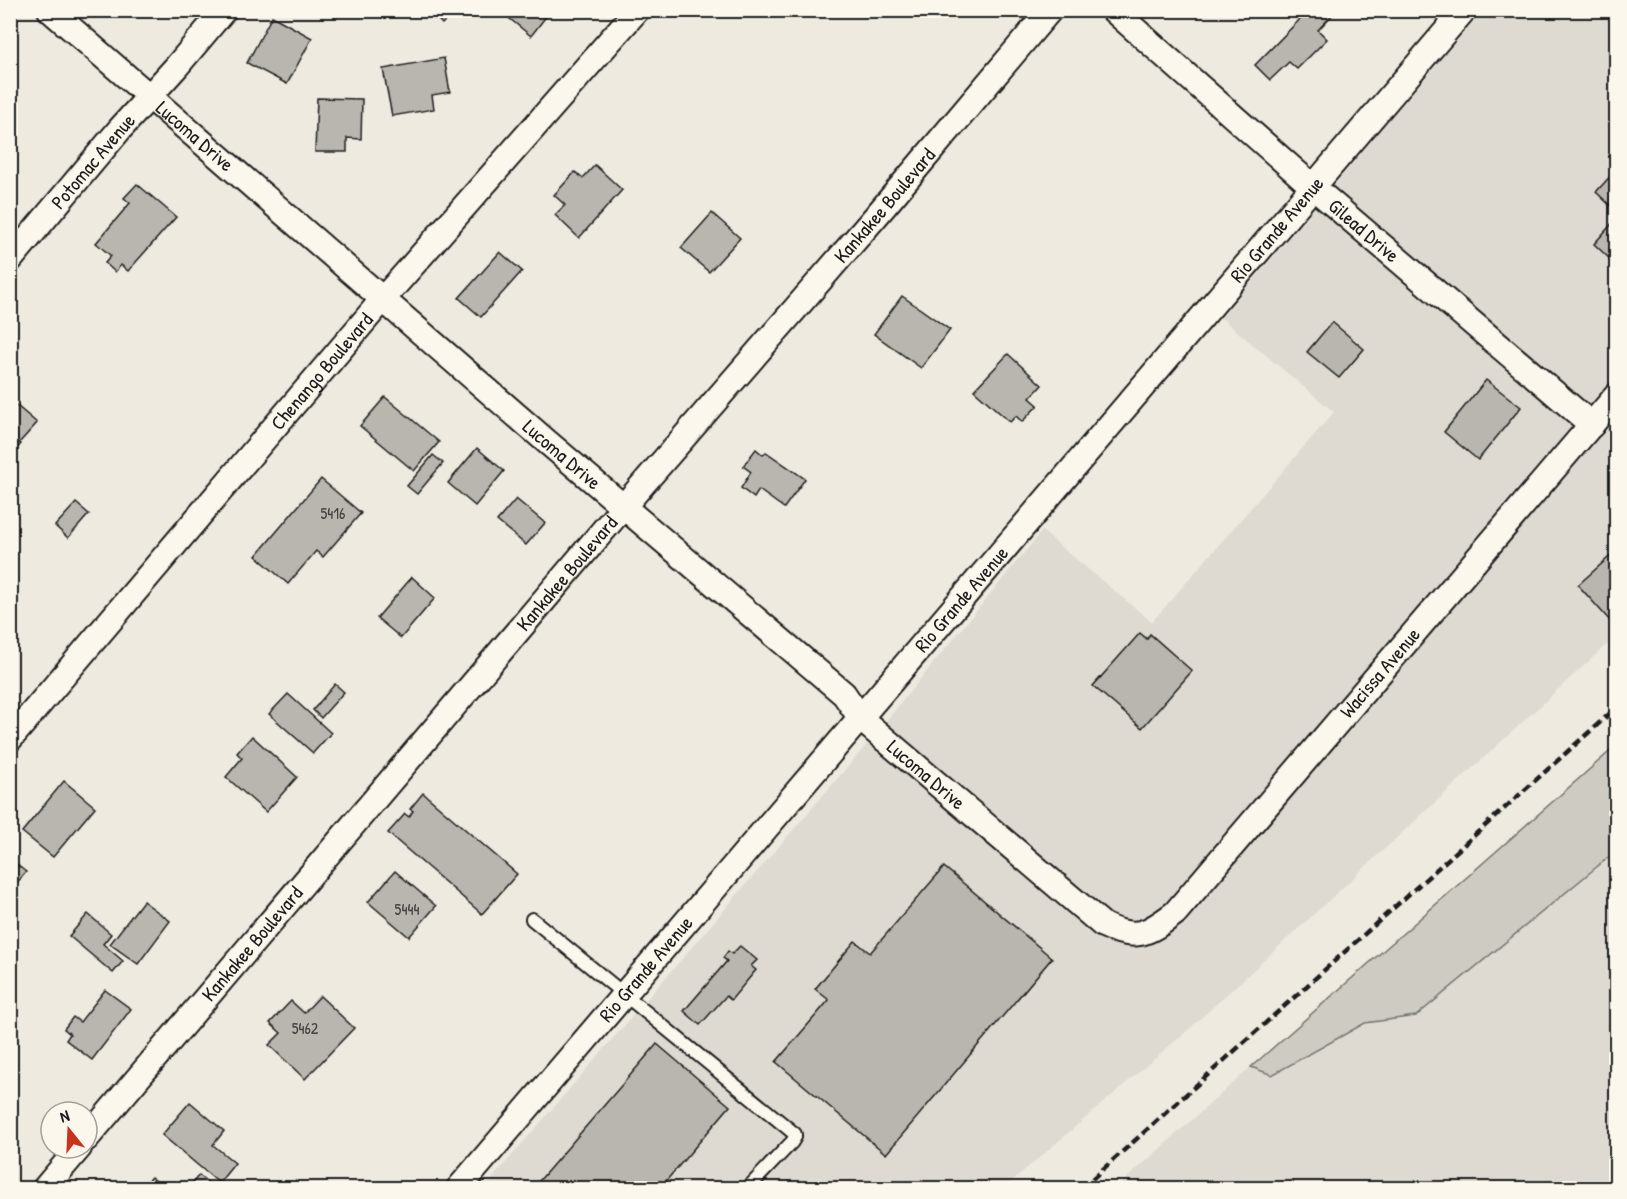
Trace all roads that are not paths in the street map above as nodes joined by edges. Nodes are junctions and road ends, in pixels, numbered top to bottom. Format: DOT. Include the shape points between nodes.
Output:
graph roads {
  1 [pos="50,10"];
  2 [pos="224,10"];
  3 [pos="638,10"];
  4 [pos="1050,10"];
  5 [pos="1113,10"];
  6 [pos="1464,10"];
  7 [pos="150,96"];
  8 [pos="1313,187"];
  9 [pos="10,260"];
  10 [pos="382,299"];
  11 [pos="1617,396"];
  12 [pos="1592,425"];
  13 [pos="624,506"];
  14 [pos="861,719"];
  15 [pos="10,739"];
  16 [pos="532,919"];
  17 [pos="1134,935"];
  18 [pos="625,996"];
  19 [pos="99,1124"];
  20 [pos="69,1160"];
  21 [pos="45,1188"];
  22 [pos="459,1188"];
  23 [pos="748,1188"];
  1 -- 7 [label="street, Lucoma Drive"];
  2 -- 7 [label="street, Potomac Avenue"];
  3 -- 10 [label="street, Chenango Boulevard"];
  4 -- 13 [label="street, Kankakee Boulevard"];
  5 -- 8 [label="street, Gilead Drive"];
  6 -- 8 [label="street, Rio Grande Avenue"];
  7 -- 9 [label="street, Potomac Avenue"];
  7 -- 10 [label="street, Lucoma Drive"];
  8 -- 12 [label="street, Gilead Drive"];
  8 -- 14 [label="street, Rio Grande Avenue"];
  10 -- 13 [label="street, Lucoma Drive"];
  10 -- 15 [label="street, Chenango Boulevard"];
  11 -- 12 [label="street, Wacissa Avenue"];
  12 -- 17 [label="street, Wacissa Avenue" via="1175,913 1155,928"];
  13 -- 14 [label="street, Lucoma Drive" via="844,694"];
  13 -- 19 [label="street, Kankakee Boulevard"];
  14 -- 17 [label="street, Lucoma Drive" via="1103,925"];
  14 -- 18 [label="street, Rio Grande Avenue"];
  16 -- 18 [label="lane"];
  18 -- 22 [label="street, Rio Grande Avenue"];
  18 -- 23 [label="lane" via="795,1134"];
  20 -- 21 [label="street"];
}
